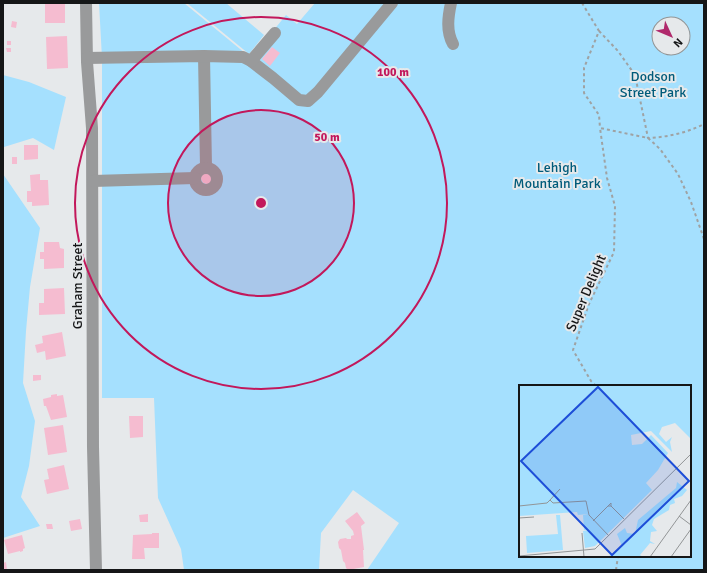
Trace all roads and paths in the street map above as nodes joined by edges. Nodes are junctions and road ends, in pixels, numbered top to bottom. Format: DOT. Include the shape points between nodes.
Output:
graph roads {
  1 [pos="86,3"];
  2 [pos="392,3"];
  3 [pos="451,3"];
  4 [pos="582,3"];
  5 [pos="599,31"];
  6 [pos="275,33"];
  7 [pos="453,44"];
  8 [pos="204,56"];
  9 [pos="87,58"];
  10 [pos="251,62"];
  11 [pos="704,124"];
  12 [pos="600,128"];
  13 [pos="648,138"];
  14 [pos="206,168"];
  15 [pos="194,178"];
  16 [pos="92,181"];
  17 [pos="704,239"];
  18 [pos="704,297"];
  19 [pos="704,308"];
  20 [pos="595,385"];
  21 [pos="618,557"];
  22 [pos="96,570"];
  23 [pos="616,570"];
  1 -- 9 [label="street, Graham Street"];
  2 -- 10 [label="street" via="328,81 308,101 299,100"];
  3 -- 7 [label="street" via="448,18 449,36"];
  4 -- 5 [label="path"];
  5 -- 12 [label="path, Super Delight" via="584,68 584,93 599,115"];
  5 -- 13 [label="path" via="618,51 635,75"];
  6 -- 10 [label="street"];
  8 -- 9 [label="street"];
  8 -- 10 [label="street" via="243,57"];
  8 -- 14 [label="street"];
  9 -- 16 [label="street, Graham Street" via="92,128"];
  11 -- 13 [label="path" via="692,130"];
  12 -- 13 [label="path"];
  12 -- 20 [label="path, Super Delight" via="606,178 615,206 614,252 589,304 574,350"];
  13 -- 17 [label="path" via="660,149 678,174"];
  14 -- 15 [label="street" via="198,171"];
  14 -- 15 [label="street" via="215,173 215,185 203,190 195,184"];
  15 -- 16 [label="street"];
  16 -- 22 [label="street, Graham Street"];
  18 -- 19 [label="path"];
  21 -- 23 [label="path"];
}
